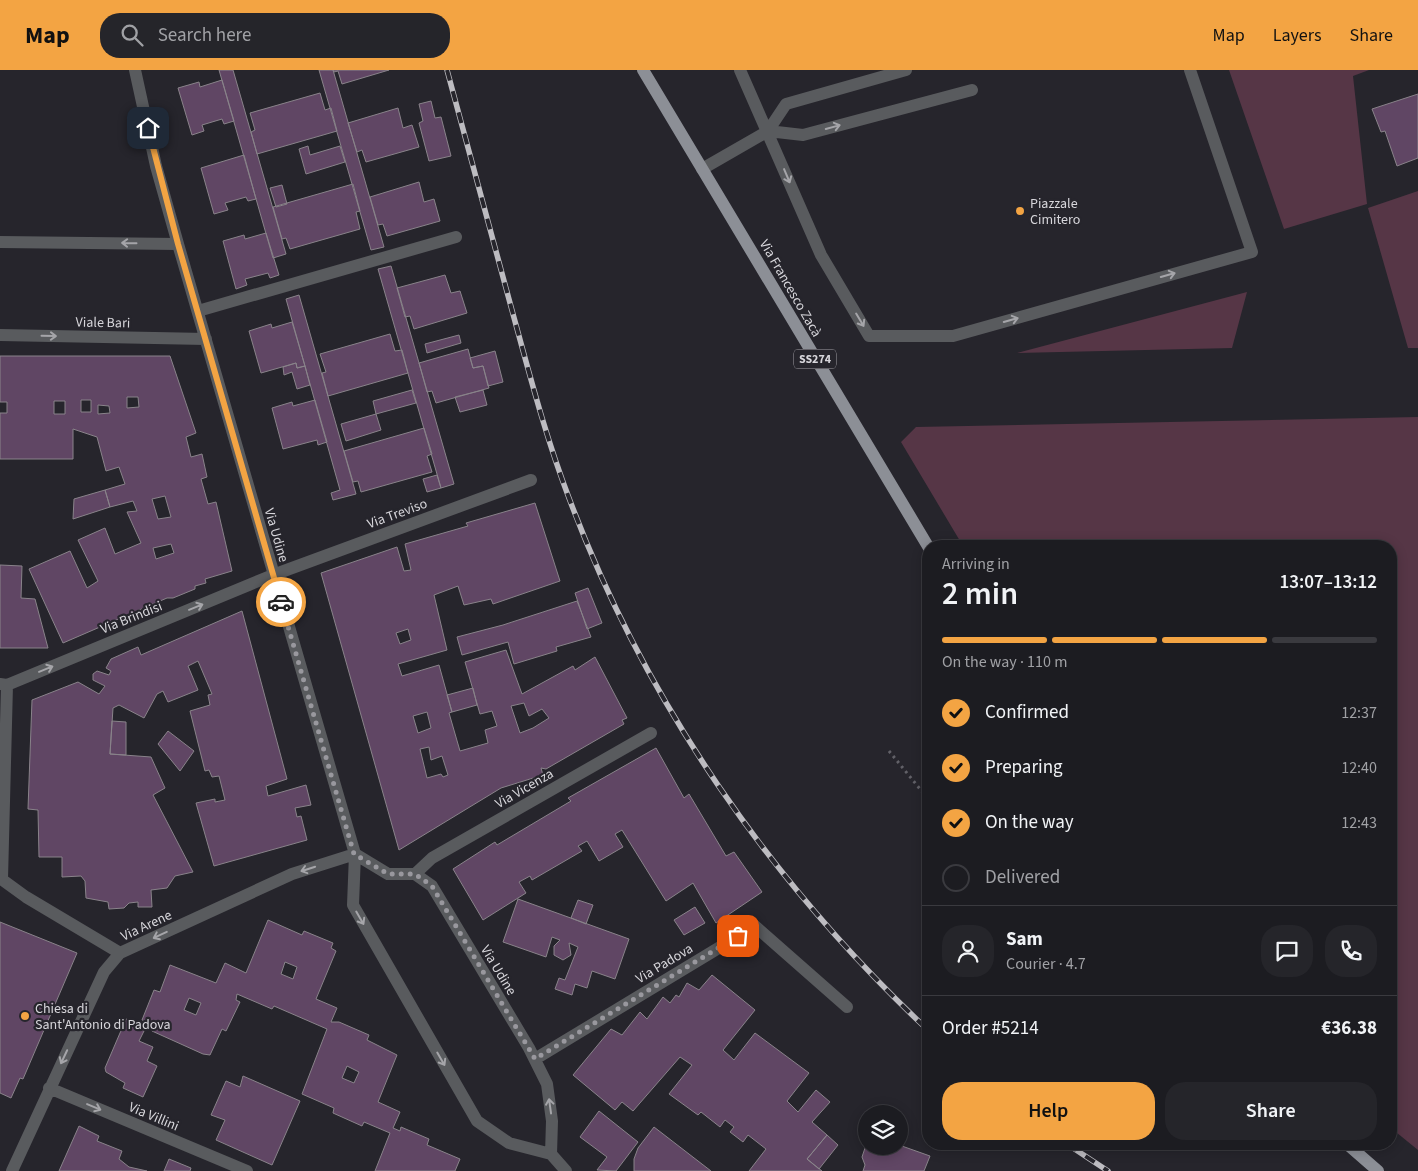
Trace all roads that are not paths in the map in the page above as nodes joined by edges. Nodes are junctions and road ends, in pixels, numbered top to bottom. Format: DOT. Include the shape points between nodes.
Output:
graph roads {
  1 [pos="134,70"];
  2 [pos="643,70"];
  3 [pos="740,70"];
  4 [pos="906,70"];
  5 [pos="1190,70"];
  6 [pos="972,90"];
  7 [pos="768,131"];
  8 [pos="702,169"];
  9 [pos="456,237"];
  10 [pos="0,242"];
  11 [pos="178,244"];
  12 [pos="198,311"];
  13 [pos="0,335"];
  14 [pos="206,339"];
  15 [pos="531,480"];
  16 [pos="924,540"];
  17 [pos="273,575"];
  18 [pos="3,684"];
  19 [pos="650,733"];
  20 [pos="354,854"];
  21 [pos="415,874"];
  22 [pos="1,879"];
  23 [pos="120,953"];
  24 [pos="847,1007"];
  25 [pos="535,1059"];
  26 [pos="49,1088"];
  27 [pos="1353,1150"];
  28 [pos="552,1154"];
  29 [pos="12,1171"];
  30 [pos="247,1171"];
  31 [pos="566,1171"];
  32 [pos="1378,1171"];
  1 -- 11 [label="street, Via Udine"];
  2 -- 8 [label="main road, Via Francesco Zacà / SS274"];
  3 -- 7 [label="street"];
  4 -- 7 [label="street" via="786,104"];
  7 -- 5 [label="street, one-way" via="821,255 869,336 953,336 1252,252"];
  7 -- 6 [label="street, one-way" via="803,135"];
  7 -- 8 [label="street"];
  8 -- 16 [label="main road, Via Francesco Zacà / SS274"];
  9 -- 12 [label="street"];
  11 -- 10 [label="street, one-way"];
  11 -- 12 [label="street, Via Udine"];
  12 -- 14 [label="street, Via Udine"];
  13 -- 14 [label="street, Viale Bari, one-way"];
  14 -- 17 [label="street, Via Udine"];
  15 -- 17 [label="street, Via Treviso"];
  18 -- 17 [label="street, Via Brindisi, one-way"];
  17 -- 20 [label="street, Via Udine"];
  18 -- 22 [label="street"];
  19 -- 21 [label="street, Via Vicenza" via="432,858"];
  20 -- 21 [label="street" via="388,874"];
  20 -- 23 [label="street, Via Arene, one-way" via="292,874"];
  20 -- 28 [label="street, Via Udine, one-way" via="353,905 478,1121 509,1143"];
  21 -- 25 [label="street, Via Udine" via="432,886"];
  22 -- 23 [label="street"];
  23 -- 26 [label="street, Via Arene, one-way" via="104,972"];
  24 -- 25 [label="street, Via Padova" via="755,926"];
  28 -- 25 [label="street, Via Udine, one-way" via="547,1084"];
  26 -- 29 [label="street, Via Arene"];
  26 -- 30 [label="street, Via Villini, one-way"];
  27 -- 32 [label="main road"];
  28 -- 31 [label="street"];
}
